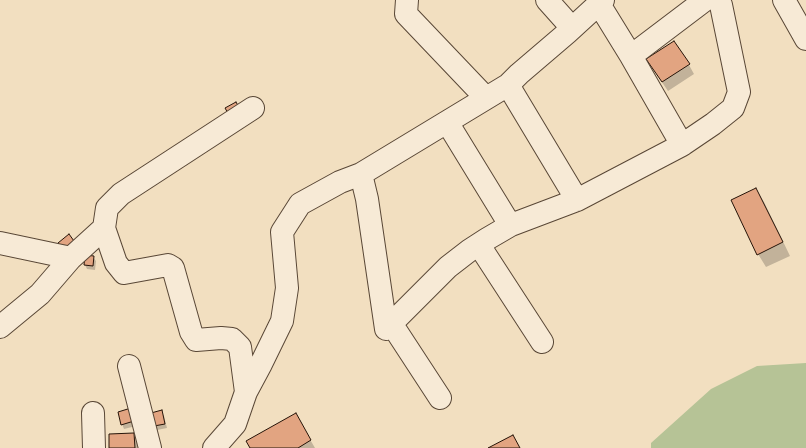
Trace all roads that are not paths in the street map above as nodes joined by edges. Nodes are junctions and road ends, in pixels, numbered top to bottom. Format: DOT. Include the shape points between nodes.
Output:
graph roads {
  1 [pos="407,0"];
  2 [pos="547,0"];
  3 [pos="705,0"];
  4 [pos="718,0"];
  5 [pos="784,0"];
  6 [pos="601,2"];
  7 [pos="572,28"];
  8 [pos="806,40"];
  9 [pos="631,56"];
  10 [pos="508,85"];
  11 [pos="486,98"];
  12 [pos="253,108"];
  13 [pos="447,122"];
  14 [pos="682,144"];
  15 [pos="361,174"];
  16 [pos="577,200"];
  17 [pos="511,226"];
  18 [pos="104,228"];
  19 [pos="0,243"];
  20 [pos="479,245"];
  21 [pos="71,258"];
  22 [pos="392,323"];
  23 [pos="0,326"];
  24 [pos="542,342"];
  25 [pos="129,366"];
  26 [pos="246,392"];
  27 [pos="440,398"];
  28 [pos="92,413"];
  29 [pos="94,448"];
  30 [pos="150,448"];
  31 [pos="214,448"];
  1 -- 11 [label="street" via="406,14"];
  2 -- 7 [label="street"];
  3 -- 9 [label="street"];
  4 -- 14 [label="street" via="739,92 733,108"];
  5 -- 8 [label="street"];
  6 -- 7 [label="street"];
  6 -- 9 [label="street"];
  7 -- 10 [label="street"];
  9 -- 14 [label="street"];
  10 -- 11 [label="street"];
  10 -- 16 [label="street"];
  11 -- 13 [label="street"];
  12 -- 18 [label="street" via="121,194 107,208"];
  13 -- 15 [label="street"];
  13 -- 17 [label="street"];
  14 -- 16 [label="street"];
  15 -- 22 [label="street" via="386,329"];
  15 -- 26 [label="street" via="340,182 300,204 282,232 287,288 282,321"];
  16 -- 17 [label="street"];
  17 -- 20 [label="street"];
  18 -- 21 [label="street"];
  18 -- 26 [label="street" via="116,263 124,273 168,265 173,268 190,332 196,340 232,339 240,347"];
  19 -- 21 [label="street"];
  20 -- 22 [label="street" via="448,267"];
  20 -- 24 [label="street"];
  21 -- 23 [label="street" via="40,294"];
  22 -- 27 [label="street"];
  25 -- 30 [label="street"];
  26 -- 31 [label="street" via="234,424"];
  28 -- 29 [label="street"];
}
